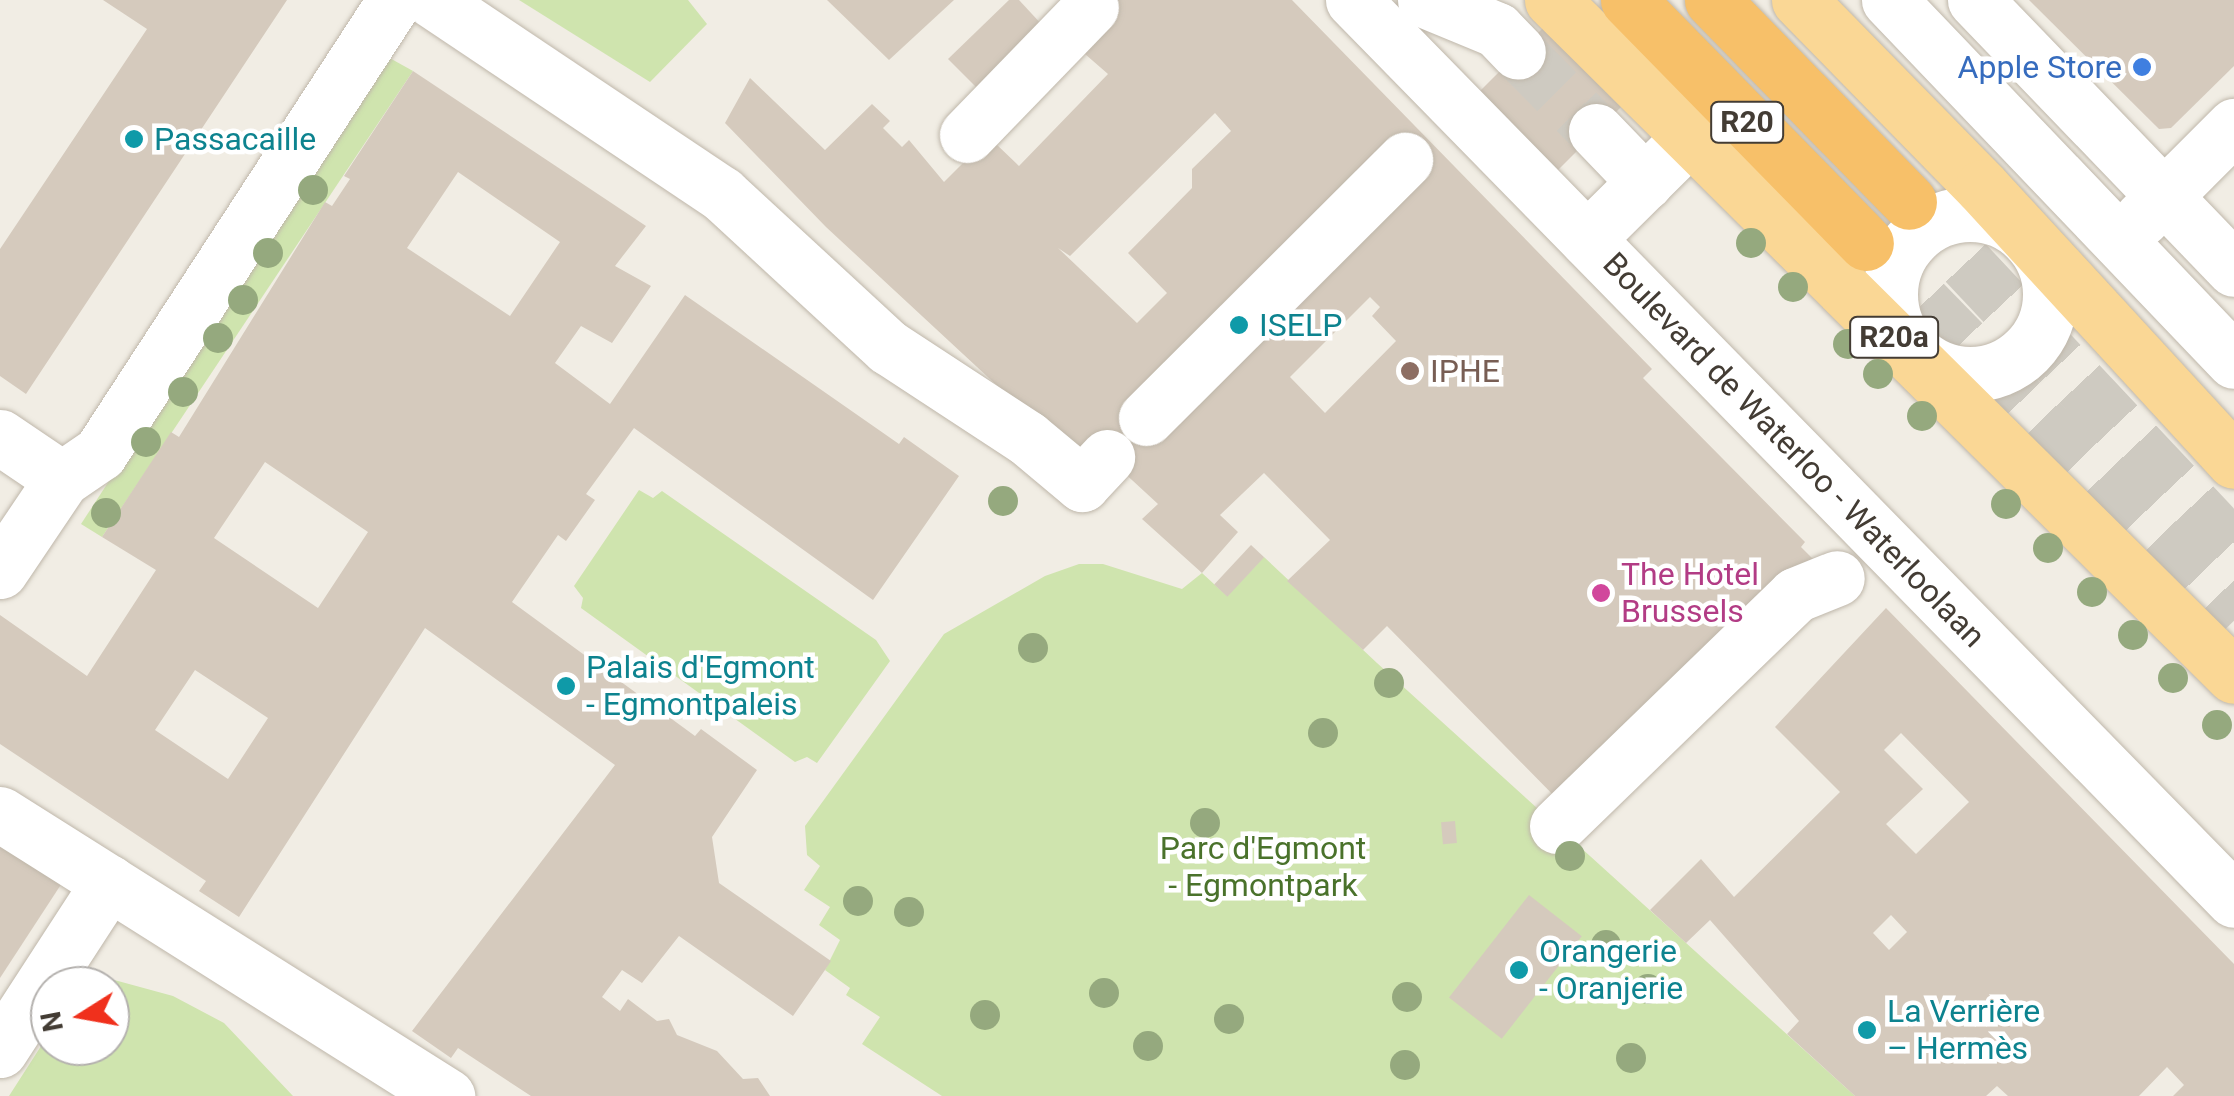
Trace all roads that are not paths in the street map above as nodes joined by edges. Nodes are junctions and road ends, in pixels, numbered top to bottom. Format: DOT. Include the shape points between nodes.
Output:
graph roads {
  1 [pos="395,0"];
  2 [pos="432,0"];
  3 [pos="1353,0"];
  4 [pos="1552,0"];
  5 [pos="1628,0"];
  6 [pos="1712,0"];
  7 [pos="1798,0"];
  8 [pos="1889,0"];
  9 [pos="1975,0"];
  10 [pos="1445,2"];
  11 [pos="1091,7"];
  12 [pos="1404,52"];
  13 [pos="1518,52"];
  14 [pos="1596,131"];
  15 [pos="967,134"];
  16 [pos="1429,135"];
  17 [pos="1687,140"];
  18 [pos="2228,140"];
  19 [pos="2046,168"];
  20 [pos="1645,182"];
  21 [pos="2164,194"];
  22 [pos="1909,202"];
  23 [pos="2015,223"];
  24 [pos="1587,239"];
  25 [pos="1866,244"];
  26 [pos="2118,244"];
  27 [pos="2234,268"];
  28 [pos="2074,291"];
  29 [pos="1914,352"];
  30 [pos="2234,361"];
  31 [pos="1146,418"];
  32 [pos="0,437"];
  33 [pos="2234,461"];
  34 [pos="1095,470"];
  35 [pos="62,479"];
  36 [pos="1879,538"];
  37 [pos="9,561"];
  38 [pos="1837,578"];
  39 [pos="2234,676"];
  40 [pos="1704,736"];
  41 [pos="0,814"];
  42 [pos="1557,826"];
  43 [pos="109,882"];
  44 [pos="2234,900"];
  45 [pos="0,1050"];
  46 [pos="422,1091"];
  1 -- 35 [label="street" via="100,452"];
  2 -- 34 [label="street" via="722,194 888,347 1027,438"];
  3 -- 12 [label="street, Boulevard de Waterloo - Waterloolaan"];
  4 -- 17 [label="main road, R20a"];
  5 -- 25 [label="highway, R20"];
  6 -- 22 [label="highway, R20"];
  7 -- 23 [label="main road"];
  8 -- 19 [label="street"];
  9 -- 21 [label="street"];
  10 -- 12 [label="street"];
  10 -- 13 [label="street" via="1498,30"];
  11 -- 15 [label="street"];
  12 -- 16 [label="street, Boulevard de Waterloo - Waterloolaan"];
  14 -- 20 [label="street"];
  16 -- 24 [label="street, Boulevard de Waterloo - Waterloolaan"];
  16 -- 31 [label="street"];
  17 -- 20 [label="street"];
  17 -- 29 [label="main road, R20a"];
  18 -- 21 [label="street"];
  19 -- 23 [label="street"];
  19 -- 26 [label="street"];
  20 -- 24 [label="street"];
  21 -- 26 [label="street"];
  21 -- 27 [label="street"];
  23 -- 28 [label="main road"];
  23 -- 29 [label="street" via="1969,214 1939,220 1912,238 1896,264 1890,294 1896,326"];
  23 -- 29 [label="street" via="2044,263 2051,294 2045,325 2028,351 2002,368 1971,375 1940,369"];
  24 -- 36 [label="street, Boulevard de Waterloo - Waterloolaan"];
  26 -- 28 [label="street"];
  26 -- 30 [label="street"];
  28 -- 33 [label="main road"];
  29 -- 39 [label="main road, R20a"];
  32 -- 35 [label="street"];
  35 -- 37 [label="street"];
  36 -- 38 [label="street"];
  36 -- 44 [label="street, Boulevard de Waterloo - Waterloolaan"];
  38 -- 40 [label="street" via="1817,622"];
  38 -- 42 [label="street" via="1795,595"];
  41 -- 43 [label="street"];
  43 -- 45 [label="street"];
  43 -- 46 [label="street"];
}
